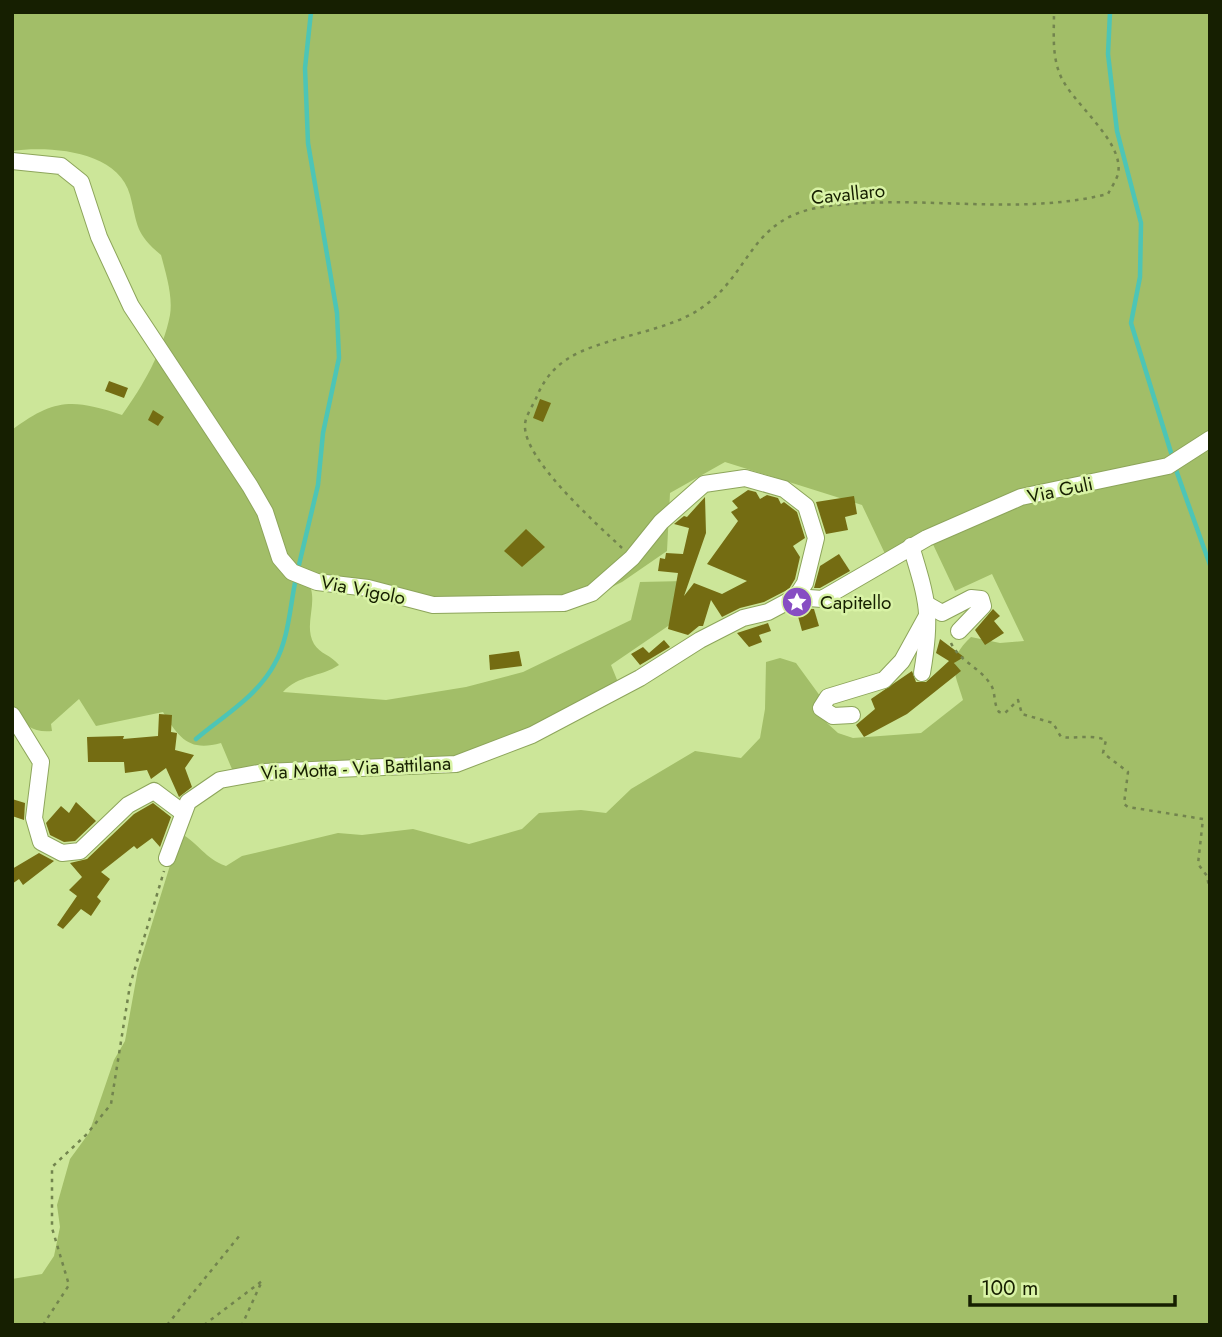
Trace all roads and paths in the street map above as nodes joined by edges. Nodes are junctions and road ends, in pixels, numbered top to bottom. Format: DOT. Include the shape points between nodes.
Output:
graph roads {
  1 [pos="1054,12"];
  2 [pos="12,161"];
  3 [pos="1210,439"];
  4 [pos="911,546"];
  5 [pos="632,558"];
  6 [pos="796,597"];
  7 [pos="928,608"];
  8 [pos="954,635"];
  9 [pos="922,673"];
  10 [pos="12,715"];
  11 [pos="852,715"];
  12 [pos="182,812"];
  13 [pos="1210,818"];
  14 [pos="1203,819"];
  15 [pos="167,858"];
  16 [pos="1210,892"];
  17 [pos="1210,921"];
  18 [pos="1210,927"];
  19 [pos="240,1235"];
  20 [pos="43,1325"];
  21 [pos="167,1325"];
  22 [pos="204,1325"];
  23 [pos="242,1325"];
  1 -- 5 [label="path, Cavallaro" via="1053,43 1059,73 1102,131 1115,157 1118,173 1108,194 1037,205 821,207 782,219 759,239 724,288 697,311 579,352 546,374 524,425 533,454"];
  2 -- 5 [label="street, Via Vigolo" via="61,166 81,182 99,237 131,306 250,486 265,512 280,558 292,572 317,582 369,588 433,605 564,603 592,593"];
  3 -- 4 [label="street, Via Guli" via="1168,466 1021,498"];
  4 -- 6 [label="street" via="822,599"];
  4 -- 7 [label="street"];
  5 -- 6 [label="street, Via Vigolo" via="661,522 704,484 745,478 784,489 806,506 816,538 805,583"];
  6 -- 12 [label="street, Via Motta - Via Battilana" via="700,640 533,735 456,764 264,772 220,780 188,802"];
  7 -- 8 [label="street" via="942,613 971,598 981,599 983,606"];
  7 -- 9 [label="street" via="930,627"];
  7 -- 11 [label="street" via="902,662 884,680 828,697 821,708 833,716"];
  8 -- 14 [label="path" via="961,659 983,674 993,688 993,703 999,712 1005,713 1018,700 1022,714 1053,723 1061,737 1090,734 1106,740 1103,753 1128,772 1124,804"];
  10 -- 12 [label="street" via="41,762 34,818 41,842 62,853 80,851 128,805 154,791"];
  12 -- 15 [label="street"];
  13 -- 14 [label="path"];
  14 -- 16 [label="path" via="1198,864 1207,876"];
  15 -- 20 [label="path" via="130,985 111,1104 52,1167 52,1228 69,1285"];
  17 -- 18 [label="path"];
  19 -- 21 [label="path"];
  22 -- 23 [label="path" via="262,1281"];
}
